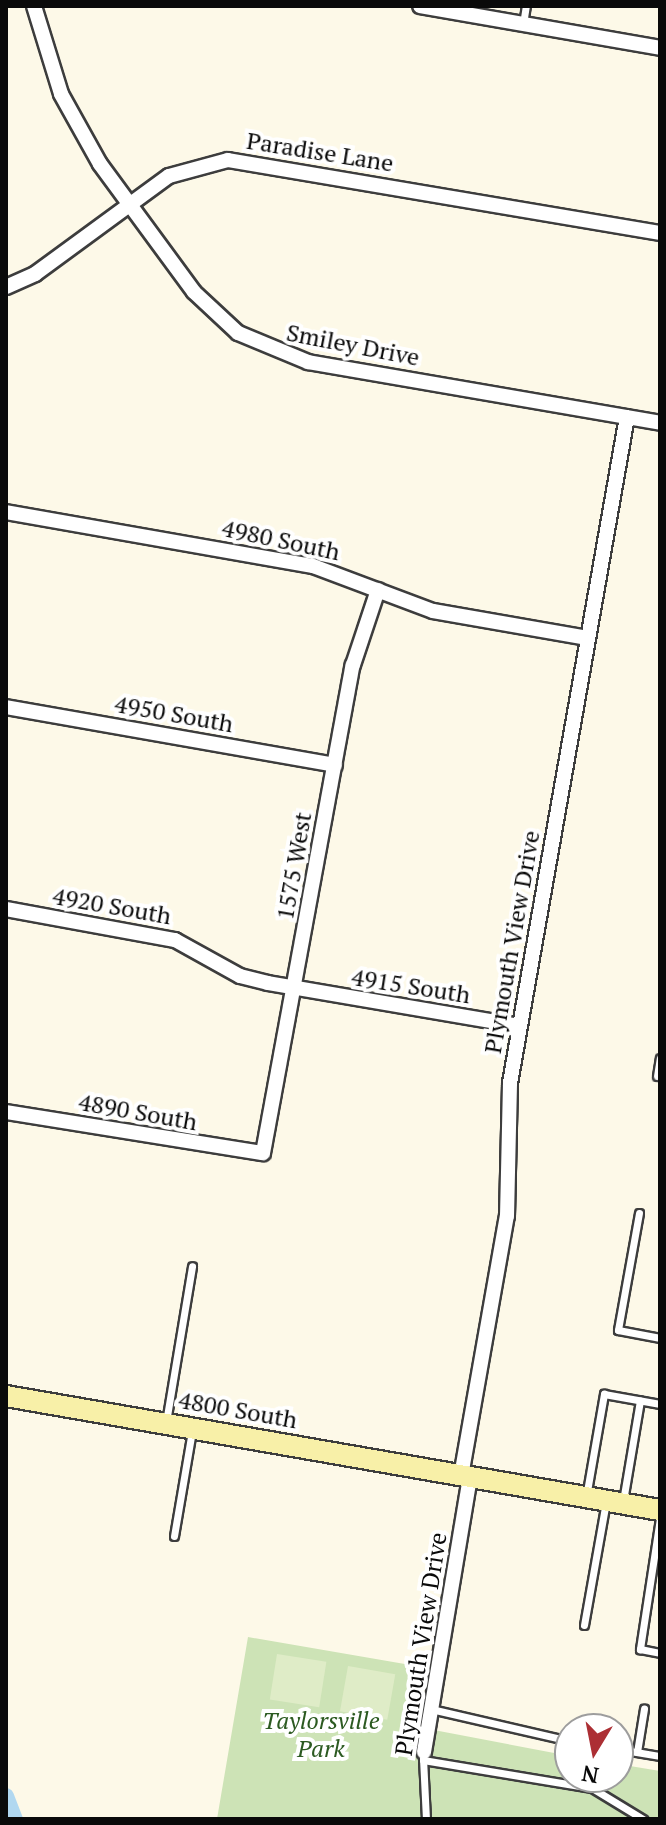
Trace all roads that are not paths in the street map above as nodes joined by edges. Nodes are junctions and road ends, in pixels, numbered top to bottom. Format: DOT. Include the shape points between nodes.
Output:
graph roads {
  1 [pos="34,6"];
  2 [pos="420,6"];
  3 [pos="526,6"];
  4 [pos="523,24"];
  5 [pos="660,48"];
  6 [pos="129,204"];
  7 [pos="660,233"];
  8 [pos="6,287"];
  9 [pos="627,417"];
  10 [pos="660,423"];
  11 [pos="6,512"];
  12 [pos="378,590"];
  13 [pos="588,638"];
  14 [pos="6,707"];
  15 [pos="335,765"];
  16 [pos="6,909"];
  17 [pos="295,989"];
  18 [pos="519,1026"];
  19 [pos="660,1058"];
  20 [pos="657,1076"];
  21 [pos="6,1112"];
  22 [pos="263,1153"];
  23 [pos="639,1213"];
  24 [pos="192,1266"];
  25 [pos="660,1338"];
  26 [pos="6,1396"];
  27 [pos="640,1400"];
  28 [pos="660,1404"];
  29 [pos="166,1424"];
  30 [pos="192,1429"];
  31 [pos="465,1476"];
  32 [pos="605,1500"];
  33 [pos="660,1510"];
  34 [pos="660,1518"];
  35 [pos="174,1536"];
  36 [pos="657,1559"];
  37 [pos="584,1625"];
  38 [pos="660,1653"];
  39 [pos="431,1709"];
  40 [pos="644,1709"];
  41 [pos="554,1737"];
  42 [pos="634,1752"];
  43 [pos="637,1752"];
  44 [pos="424,1756"];
  45 [pos="660,1756"];
  46 [pos="426,1819"];
  47 [pos="643,1819"];
  1 -- 6 [label="street, Smiley Drive" via="61,94"];
  2 -- 4 [label="street"];
  3 -- 4 [label="lane"];
  4 -- 5 [label="street"];
  6 -- 7 [label="street, Paradise Lane" via="184,169 243,160"];
  6 -- 8 [label="street, Paradise Lane" via="35,274"];
  6 -- 9 [label="street, Smiley Drive" via="207,307 273,352"];
  9 -- 10 [label="street, Smiley Drive"];
  9 -- 13 [label="street, Plymouth View Drive"];
  11 -- 12 [label="street, 4980 South" via="313,566"];
  12 -- 13 [label="street, 4980 South" via="448,615"];
  12 -- 15 [label="street, 1575 West" via="353,665"];
  13 -- 18 [label="street, Plymouth View Drive"];
  14 -- 15 [label="street, 4950 South"];
  15 -- 17 [label="street, 1575 West"];
  16 -- 17 [label="street, 4920 South" via="175,940 240,976"];
  17 -- 18 [label="street, 4915 South"];
  17 -- 22 [label="street, 1575 West"];
  18 -- 31 [label="street, Plymouth View Drive" via="508,1099 507,1216"];
  19 -- 20 [label="lane"];
  21 -- 22 [label="street, 4890 South"];
  23 -- 25 [label="lane" via="618,1330"];
  24 -- 29 [label="lane"];
  26 -- 29 [label="street, 4800 South"];
  27 -- 28 [label="lane"];
  27 -- 32 [label="lane"];
  27 -- 32 [label="lane" via="604,1394"];
  29 -- 30 [label="street, 4800 South"];
  30 -- 31 [label="street, 4800 South"];
  30 -- 35 [label="lane"];
  31 -- 32 [label="street, 4800 South"];
  31 -- 39 [label="street, Plymouth View Drive"];
  32 -- 33 [label="street, 4800 South"];
  32 -- 37 [label="lane"];
  34 -- 36 [label="lane"];
  36 -- 38 [label="lane" via="640,1649"];
  39 -- 41 [label="lane"];
  39 -- 44 [label="street, Plymouth View Drive"];
  40 -- 43 [label="lane"];
  42 -- 43 [label="lane"];
  43 -- 45 [label="lane"];
  44 -- 46 [label="lane, Plymouth View Drive"];
  44 -- 47 [label="lane" via="592,1788"];
}
